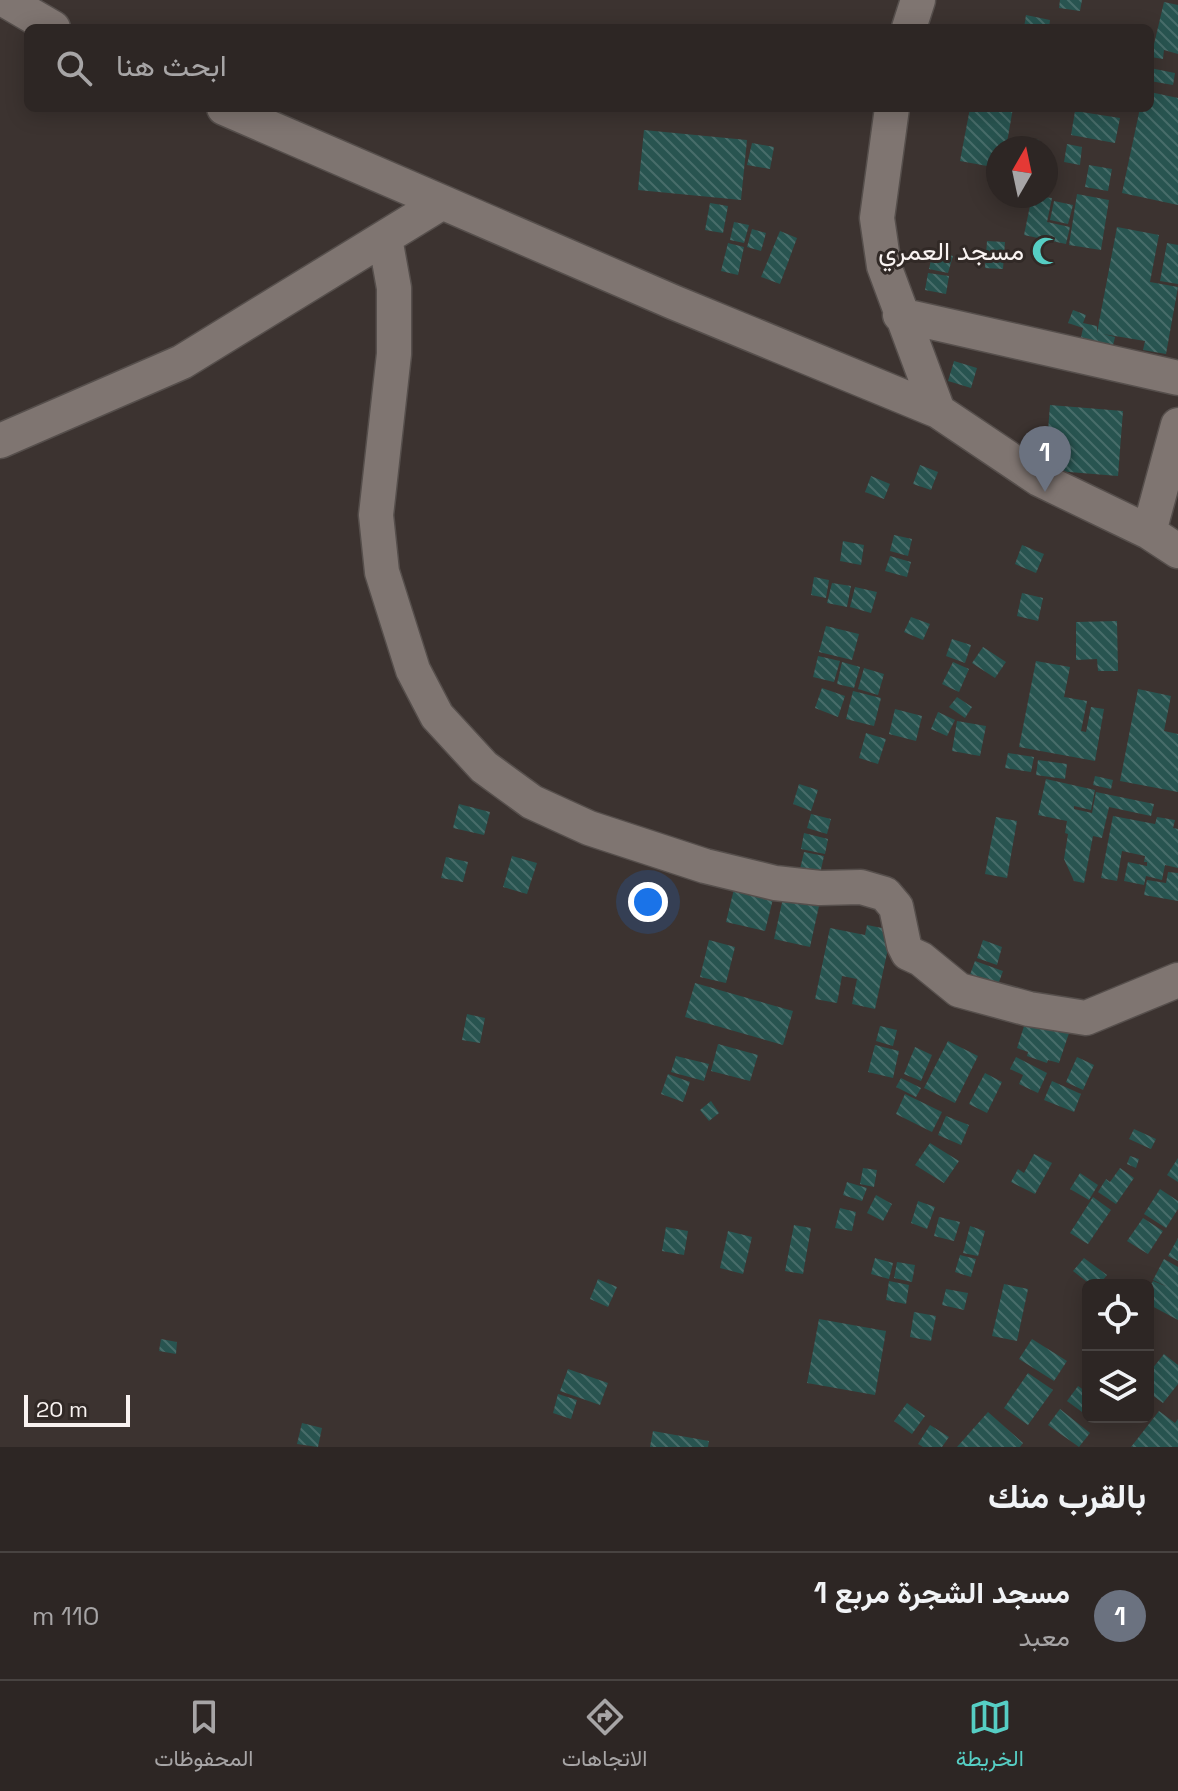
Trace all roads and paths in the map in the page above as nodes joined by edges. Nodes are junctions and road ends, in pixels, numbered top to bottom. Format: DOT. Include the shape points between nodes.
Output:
graph roads {
  1 [pos="5,0"];
  2 [pos="918,0"];
  3 [pos="46,24"];
  4 [pos="910,24"];
  5 [pos="233,112"];
  6 [pos="891,112"];
  7 [pos="441,203"];
  8 [pos="385,238"];
  9 [pos="900,315"];
  10 [pos="1178,378"];
  11 [pos="938,411"];
  12 [pos="1178,425"];
  13 [pos="0,441"];
  14 [pos="1149,532"];
  15 [pos="1178,551"];
  16 [pos="1178,980"];
  1 -- 3 [label="street"];
  2 -- 4 [label="street"];
  5 -- 7 [label="street"];
  6 -- 9 [label="street" via="877,218 884,266"];
  7 -- 8 [label="street"];
  7 -- 11 [label="street"];
  8 -- 13 [label="street" via="182,362"];
  8 -- 16 [label="street" via="394,288 394,354 376,515 382,572 413,670 437,716 484,767 546,809 705,866 775,883 861,887 885,894 896,907 908,953 959,990 1086,1018"];
  9 -- 10 [label="street"];
  9 -- 11 [label="street"];
  11 -- 14 [label="street" via="1039,479"];
  12 -- 14 [label="street"];
  14 -- 15 [label="street"];
}
